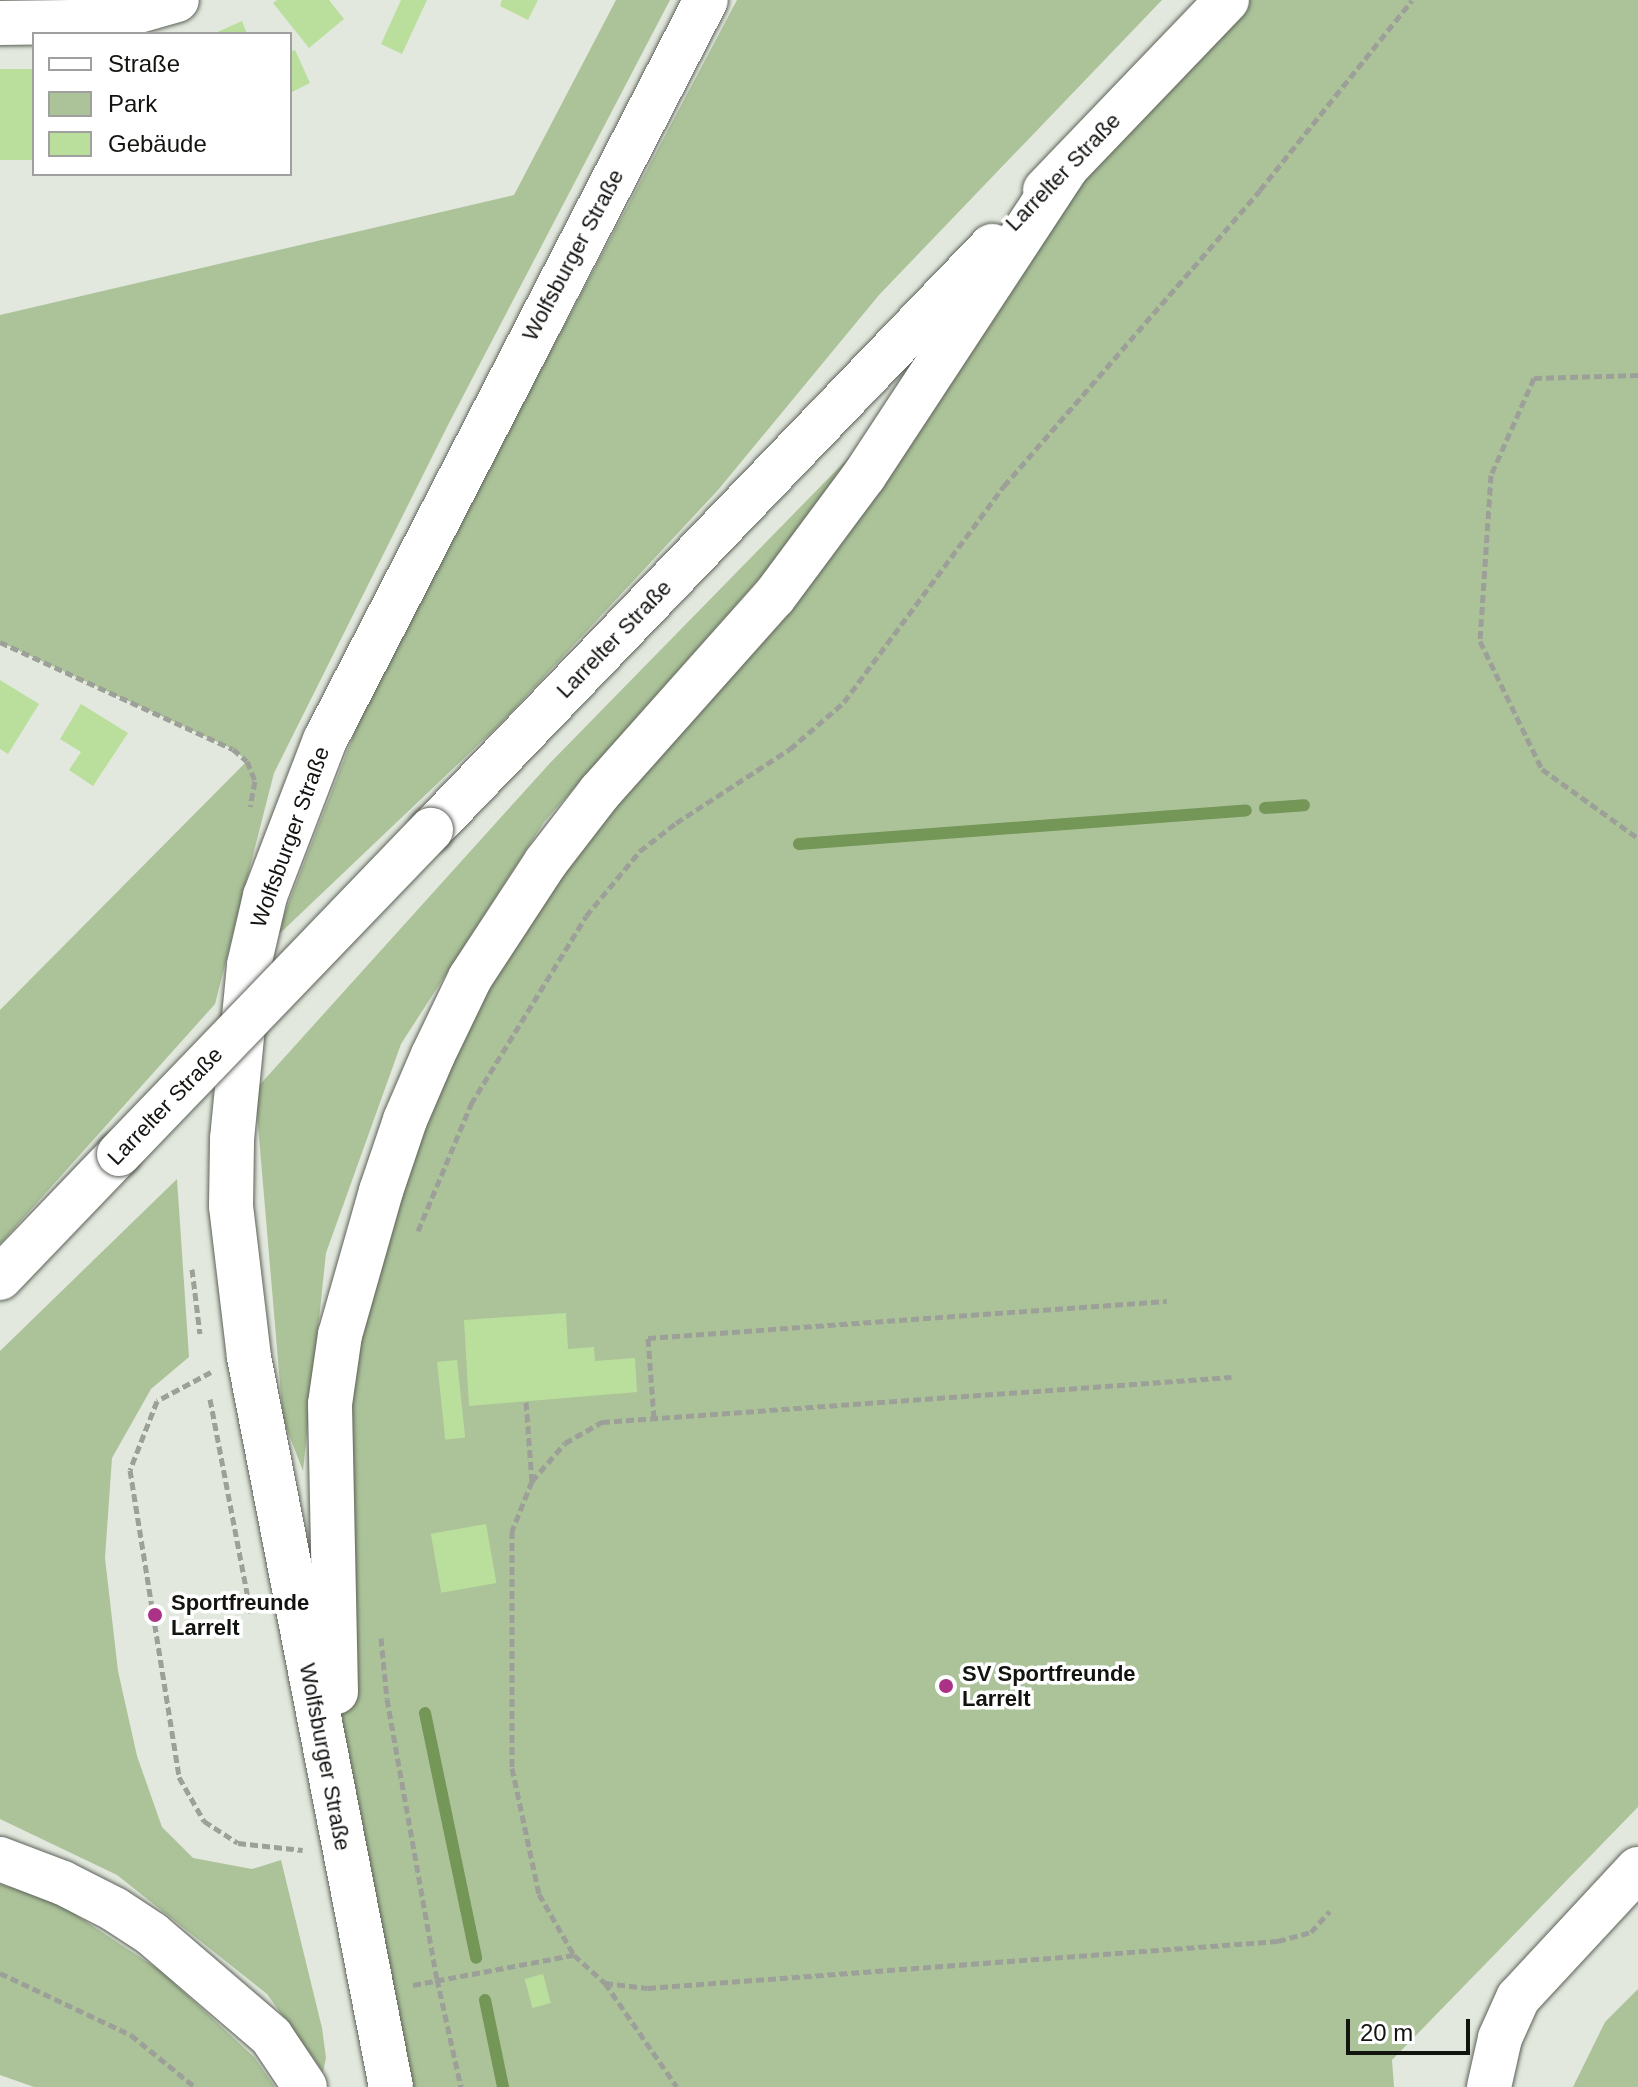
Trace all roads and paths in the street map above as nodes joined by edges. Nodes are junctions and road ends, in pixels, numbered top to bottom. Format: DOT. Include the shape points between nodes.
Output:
graph roads {
  1 [pos="177,0"];
  2 [pos="706,0"];
  3 [pos="1207,0"];
  4 [pos="1227,0"];
  5 [pos="1412,0"];
  6 [pos="0,23"];
  7 [pos="1075,159"];
  8 [pos="1638,375"];
  9 [pos="0,642"];
  10 [pos="249,809"];
  11 [pos="1638,838"];
  12 [pos="417,1232"];
  13 [pos="191,1254"];
  14 [pos="0,1278"];
  15 [pos="1167,1301"];
  16 [pos="201,1344"];
  17 [pos="249,1357"];
  18 [pos="204,1359"];
  19 [pos="206,1374"];
  20 [pos="1231,1377"];
  21 [pos="526,1402"];
  22 [pos="654,1418"];
  23 [pos="221,1472"];
  24 [pos="532,1481"];
  25 [pos="381,1637"];
  26 [pos="344,1858"];
  27 [pos="0,1859"];
  28 [pos="1638,1869"];
  29 [pos="1330,1911"];
  30 [pos="574,1955"];
  31 [pos="0,1973"];
  32 [pos="437,1979"];
  33 [pos="605,1983"];
  34 [pos="195,2087"];
  35 [pos="305,2087"];
  36 [pos="391,2087"];
  37 [pos="461,2087"];
  38 [pos="677,2087"];
  39 [pos="1489,2087"];
  1 -- 6 [label="main road" via="121,16"];
  2 -- 17 [label="main road, Wolfsburger Straße" via="325,740 265,896 249,965 232,1139 231,1206"];
  3 -- 7 [label="main road"];
  4 -- 7 [label="main road, Larrelter Straße"];
  5 -- 12 [label="path" via="1260,190 1004,486 844,702 790,749 640,851 586,916 471,1104"];
  7 -- 14 [label="main road, Larrelter Straße, bridge"];
  7 -- 26 [label="main road" via="864,476 774,597 600,792 509,913 470,978 405,1120 356,1270 330,1404 332,1615"];
  8 -- 11 [label="path" via="1534,378 1491,475 1480,641 1542,769"];
  9 -- 10 [label="path" via="233,749 247,761 255,781"];
  13 -- 16 [label="path"];
  15 -- 22 [label="path" via="648,1338"];
  17 -- 19 [label="path"];
  17 -- 26 [label="main road, Wolfsburger Straße"];
  18 -- 19 [label="path"];
  19 -- 23 [label="path"];
  19 -- 26 [label="path" via="157,1401 130,1470 179,1777 204,1821 238,1843"];
  20 -- 22 [label="path"];
  21 -- 24 [label="path"];
  22 -- 24 [label="path" via="602,1422 565,1443"];
  24 -- 30 [label="path" via="512,1531 512,1768 539,1894"];
  25 -- 32 [label="path" via="387,1699"];
  26 -- 36 [label="main road, Wolfsburger Straße"];
  27 -- 35 [label="main road" via="63,1883 152,1934 271,2036"];
  28 -- 39 [label="main road" via="1518,1998 1500,2038"];
  29 -- 33 [label="path" via="1311,1932 1278,1941 648,1988"];
  30 -- 32 [label="path"];
  30 -- 33 [label="path"];
  31 -- 34 [label="path" via="131,2035"];
  32 -- 37 [label="path"];
  33 -- 38 [label="path"];
}
